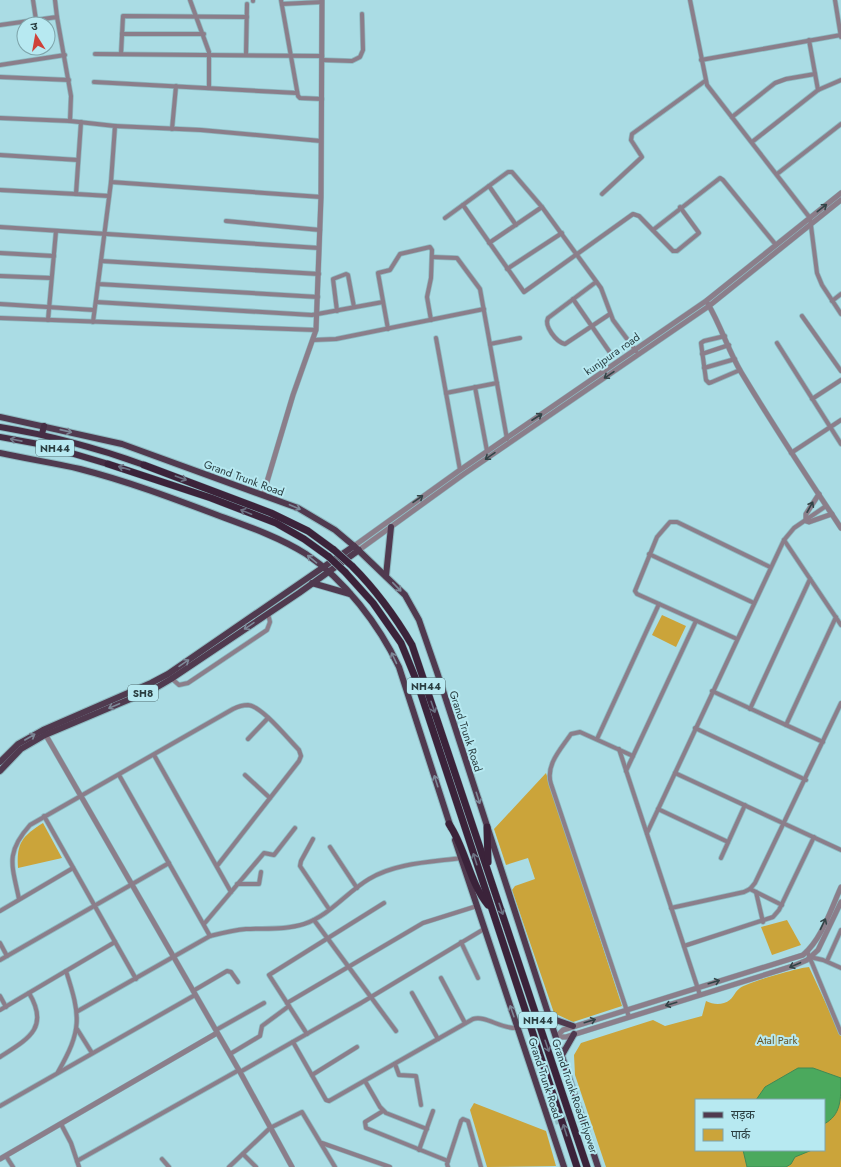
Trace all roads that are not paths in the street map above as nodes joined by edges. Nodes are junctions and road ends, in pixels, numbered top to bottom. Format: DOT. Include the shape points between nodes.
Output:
graph roads {
  1 [pos="34,0"];
  2 [pos="55,0"];
  3 [pos="190,0"];
  4 [pos="690,0"];
  5 [pos="836,0"];
  6 [pos="301,1"];
  7 [pos="322,1"];
  8 [pos="282,2"];
  9 [pos="247,4"];
  10 [pos="362,14"];
  11 [pos="36,16"];
  12 [pos="57,16"];
  13 [pos="197,17"];
  14 [pos="246,18"];
  15 [pos="16,23"];
  16 [pos="0,25"];
  17 [pos="122,34"];
  18 [pos="204,34"];
  19 [pos="841,36"];
  20 [pos="809,40"];
  21 [pos="95,54"];
  22 [pos="121,54"];
  23 [pos="65,55"];
  24 [pos="210,55"];
  25 [pos="246,55"];
  26 [pos="290,56"];
  27 [pos="322,58"];
  28 [pos="701,60"];
  29 [pos="0,65"];
  30 [pos="815,74"];
  31 [pos="0,78"];
  32 [pos="69,80"];
  33 [pos="841,80"];
  34 [pos="705,81"];
  35 [pos="94,82"];
  36 [pos="176,86"];
  37 [pos="208,88"];
  38 [pos="818,90"];
  39 [pos="297,93"];
  40 [pos="322,99"];
  41 [pos="732,117"];
  42 [pos="0,118"];
  43 [pos="70,121"];
  44 [pos="81,122"];
  45 [pos="841,124"];
  46 [pos="114,126"];
  47 [pos="172,129"];
  48 [pos="321,141"];
  49 [pos="752,142"];
  50 [pos="0,154"];
  51 [pos="78,160"];
  52 [pos="777,174"];
  53 [pos="111,182"];
  54 [pos="489,186"];
  55 [pos="0,190"];
  56 [pos="841,193"];
  57 [pos="76,194"];
  58 [pos="602,194"];
  59 [pos="109,196"];
  60 [pos="321,197"];
  61 [pos="841,200"];
  62 [pos="463,205"];
  63 [pos="542,207"];
  64 [pos="680,207"];
  65 [pos="445,218"];
  66 [pos="810,218"];
  67 [pos="226,221"];
  68 [pos="516,225"];
  69 [pos="809,225"];
  70 [pos="0,228"];
  71 [pos="320,230"];
  72 [pos="653,230"];
  73 [pos="56,231"];
  74 [pos="105,233"];
  75 [pos="562,233"];
  76 [pos="489,243"];
  77 [pos="776,245"];
  78 [pos="319,248"];
  79 [pos="0,253"];
  80 [pos="54,256"];
  81 [pos="577,256"];
  82 [pos="432,257"];
  83 [pos="101,261"];
  84 [pos="507,269"];
  85 [pos="319,274"];
  86 [pos="0,276"];
  87 [pos="51,278"];
  88 [pos="596,282"];
  89 [pos="98,284"];
  90 [pos="841,294"];
  91 [pos="318,297"];
  92 [pos="573,299"];
  93 [pos="832,301"];
  94 [pos="96,302"];
  95 [pos="383,302"];
  96 [pos="707,303"];
  97 [pos="0,304"];
  98 [pos="48,307"];
  99 [pos="354,307"];
  100 [pos="484,309"];
  101 [pos="94,310"];
  102 [pos="337,310"];
  103 [pos="610,314"];
  104 [pos="841,314"];
  105 [pos="318,315"];
  106 [pos="802,316"];
  107 [pos="0,318"];
  108 [pos="48,320"];
  109 [pos="431,320"];
  110 [pos="93,322"];
  111 [pos="592,326"];
  112 [pos="388,329"];
  113 [pos="316,330"];
  114 [pos="725,336"];
  115 [pos="436,338"];
  116 [pos="520,338"];
  117 [pos="314,340"];
  118 [pos="777,343"];
  119 [pos="490,344"];
  120 [pos="729,345"];
  121 [pos="637,352"];
  122 [pos="612,354"];
  123 [pos="702,354"];
  124 [pos="735,359"];
  125 [pos="704,368"];
  126 [pos="740,370"];
  127 [pos="841,371"];
  128 [pos="841,380"];
  129 [pos="497,383"];
  130 [pos="474,387"];
  131 [pos="446,393"];
  132 [pos="812,399"];
  133 [pos="0,417"];
  134 [pos="841,420"];
  135 [pos="44,426"];
  136 [pos="0,427"];
  137 [pos="830,427"];
  138 [pos="42,434"];
  139 [pos="0,437"];
  140 [pos="507,437"];
  141 [pos="508,443"];
  142 [pos="841,444"];
  143 [pos="487,451"];
  144 [pos="791,453"];
  145 [pos="0,454"];
  146 [pos="108,464"];
  147 [pos="144,465"];
  148 [pos="460,470"];
  149 [pos="446,483"];
  150 [pos="819,494"];
  151 [pos="263,495"];
  152 [pos="826,506"];
  153 [pos="832,514"];
  154 [pos="806,521"];
  155 [pos="389,525"];
  156 [pos="841,528"];
  157 [pos="784,540"];
  158 [pos="356,548"];
  159 [pos="649,554"];
  160 [pos="770,567"];
  161 [pos="325,570"];
  162 [pos="386,576"];
  163 [pos="810,580"];
  164 [pos="312,583"];
  165 [pos="351,594"];
  166 [pos="754,603"];
  167 [pos="659,604"];
  168 [pos="268,614"];
  169 [pos="836,618"];
  170 [pos="696,621"];
  171 [pos="841,625"];
  172 [pos="737,639"];
  173 [pos="170,676"];
  174 [pos="712,691"];
  175 [pos="841,703"];
  176 [pos="750,709"];
  177 [pos="268,718"];
  178 [pos="786,725"];
  179 [pos="695,728"];
  180 [pos="44,732"];
  181 [pos="248,739"];
  182 [pos="597,739"];
  183 [pos="823,742"];
  184 [pos="619,750"];
  185 [pos="154,755"];
  186 [pos="633,756"];
  187 [pos="0,762"];
  188 [pos="0,771"];
  189 [pos="626,771"];
  190 [pos="674,773"];
  191 [pos="119,776"];
  192 [pos="245,776"];
  193 [pos="806,780"];
  194 [pos="81,795"];
  195 [pos="270,798"];
  196 [pos="744,805"];
  197 [pos="658,808"];
  198 [pos="44,816"];
  199 [pos="450,824"];
  200 [pos="785,824"];
  201 [pos="487,827"];
  202 [pos="296,828"];
  203 [pos="647,833"];
  204 [pos="814,837"];
  205 [pos="313,839"];
  206 [pos="728,842"];
  207 [pos="330,847"];
  208 [pos="841,850"];
  209 [pos="461,858"];
  210 [pos="721,858"];
  211 [pos="169,863"];
  212 [pos="217,866"];
  213 [pos="73,868"];
  214 [pos="261,872"];
  215 [pos="488,872"];
  216 [pos="132,884"];
  217 [pos="237,884"];
  218 [pos="841,887"];
  219 [pos="357,888"];
  220 [pos="750,889"];
  221 [pos="231,892"];
  222 [pos="756,892"];
  223 [pos="19,899"];
  224 [pos="841,902"];
  225 [pos="384,903"];
  226 [pos="782,905"];
  227 [pos="95,906"];
  228 [pos="477,906"];
  229 [pos="671,908"];
  230 [pos="329,909"];
  231 [pos="492,909"];
  232 [pos="0,911"];
  233 [pos="314,920"];
  234 [pos="763,922"];
  235 [pos="204,924"];
  236 [pos="484,929"];
  237 [pos="841,930"];
  238 [pos="210,936"];
  239 [pos="328,939"];
  240 [pos="115,942"];
  241 [pos="461,942"];
  242 [pos="0,943"];
  243 [pos="684,946"];
  244 [pos="807,951"];
  245 [pos="7,956"];
  246 [pos="810,957"];
  247 [pos="174,958"];
  248 [pos="0,960"];
  249 [pos="827,961"];
  250 [pos="350,967"];
  251 [pos="841,968"];
  252 [pos="66,971"];
  253 [pos="441,978"];
  254 [pos="478,978"];
  255 [pos="136,979"];
  256 [pos="238,982"];
  257 [pos="698,987"];
  258 [pos="29,993"];
  259 [pos="194,993"];
  260 [pos="412,993"];
  261 [pos="700,995"];
  262 [pos="0,996"];
  263 [pos="372,997"];
  264 [pos="264,1003"];
  265 [pos="288,1005"];
  266 [pos="6,1007"];
  267 [pos="0,1010"];
  268 [pos="626,1010"];
  269 [pos="78,1011"];
  270 [pos="629,1017"];
  271 [pos="550,1018"];
  272 [pos="465,1023"];
  273 [pos="573,1026"];
  274 [pos="77,1028"];
  275 [pos="517,1028"];
  276 [pos="396,1031"];
  277 [pos="216,1032"];
  278 [pos="841,1033"];
  279 [pos="308,1034"];
  280 [pos="574,1034"];
  281 [pos="556,1037"];
  282 [pos="438,1039"];
  283 [pos="293,1042"];
  284 [pos="358,1047"];
  285 [pos="92,1053"];
  286 [pos="230,1054"];
  287 [pos="562,1055"];
  288 [pos="0,1057"];
  289 [pos="395,1064"];
  290 [pos="239,1071"];
  291 [pos="58,1072"];
  292 [pos="312,1075"];
  293 [pos="365,1081"];
  294 [pos="421,1105"];
  295 [pos="0,1106"];
  296 [pos="383,1111"];
  297 [pos="433,1111"];
  298 [pos="581,1114"];
  299 [pos="574,1116"];
  300 [pos="61,1124"];
  301 [pos="270,1128"];
  302 [pos="427,1129"];
  303 [pos="322,1143"];
  304 [pos="419,1150"];
  305 [pos="243,1154"];
  306 [pos="6,1156"];
  307 [pos="0,1159"];
  308 [pos="162,1159"];
  309 [pos="77,1160"];
  310 [pos="447,1165"];
  311 [pos="13,1167"];
  312 [pos="79,1167"];
  313 [pos="169,1167"];
  314 [pos="229,1167"];
  315 [pos="256,1167"];
  316 [pos="292,1167"];
  317 [pos="335,1167"];
  318 [pos="390,1167"];
  319 [pos="481,1167"];
  320 [pos="564,1167"];
  321 [pos="577,1167"];
  322 [pos="587,1167"];
  323 [pos="598,1167"];
  1 -- 11 [label="street"];
  2 -- 12 [label="street"];
  3 -- 13 [label="street"];
  4 -- 28 [label="street"];
  5 -- 19 [label="street"];
  6 -- 7 [label="street"];
  6 -- 8 [label="street"];
  7 -- 27 [label="street"];
  8 -- 26 [label="street"];
  9 -- 14 [label="street"];
  10 -- 27 [label="street" via="360,57 352,61"];
  12 -- 23 [label="street"];
  13 -- 14 [label="street"];
  13 -- 17 [label="street" via="123,16"];
  13 -- 18 [label="street"];
  14 -- 25 [label="street"];
  15 -- 16 [label="street"];
  17 -- 18 [label="street"];
  17 -- 22 [label="street"];
  18 -- 24 [label="street"];
  19 -- 20 [label="street"];
  20 -- 28 [label="street"];
  20 -- 30 [label="street"];
  21 -- 22 [label="street"];
  22 -- 24 [label="street"];
  23 -- 29 [label="street"];
  23 -- 32 [label="street"];
  24 -- 25 [label="street"];
  24 -- 37 [label="street"];
  25 -- 26 [label="street"];
  26 -- 27 [label="street"];
  26 -- 39 [label="street"];
  27 -- 40 [label="street"];
  28 -- 34 [label="street"];
  30 -- 38 [label="street"];
  30 -- 41 [label="street" via="775,83"];
  31 -- 32 [label="street"];
  32 -- 43 [label="street"];
  33 -- 38 [label="street"];
  34 -- 41 [label="street"];
  34 -- 58 [label="street" via="632,134 631,140 642,157"];
  35 -- 36 [label="street"];
  36 -- 37 [label="street"];
  36 -- 47 [label="street"];
  37 -- 39 [label="street"];
  38 -- 49 [label="street"];
  39 -- 40 [label="street" via="299,98"];
  40 -- 48 [label="street"];
  41 -- 49 [label="street"];
  42 -- 43 [label="street"];
  43 -- 44 [label="street"];
  44 -- 46 [label="street"];
  44 -- 51 [label="street"];
  45 -- 52 [label="street"];
  46 -- 47 [label="street"];
  46 -- 53 [label="street"];
  47 -- 48 [label="street"];
  48 -- 60 [label="street"];
  49 -- 52 [label="street"];
  50 -- 51 [label="street"];
  51 -- 57 [label="street"];
  52 -- 66 [label="street"];
  53 -- 59 [label="street"];
  53 -- 60 [label="street"];
  54 -- 62 [label="street"];
  54 -- 63 [label="street" via="510,171"];
  54 -- 68 [label="street"];
  55 -- 57 [label="street"];
  66 -- 56 [label="street, kunjpura road, one-way"];
  57 -- 59 [label="street"];
  59 -- 74 [label="street"];
  60 -- 71 [label="street"];
  61 -- 69 [label="street, kunjpura road"];
  62 -- 65 [label="street"];
  62 -- 76 [label="street"];
  63 -- 68 [label="street"];
  63 -- 75 [label="street"];
  64 -- 72 [label="street"];
  64 -- 72 [label="street" via="698,231 698,235 674,252"];
  64 -- 77 [label="street" via="717,178 721,178"];
  66 -- 69 [label="street"];
  66 -- 77 [label="street, kunjpura road"];
  67 -- 71 [label="street"];
  68 -- 76 [label="street"];
  69 -- 93 [label="street" via="817,273"];
  69 -- 96 [label="street, kunjpura road"];
  70 -- 73 [label="street"];
  71 -- 78 [label="street"];
  72 -- 81 [label="street" via="640,216 633,214"];
  73 -- 74 [label="street"];
  73 -- 80 [label="street"];
  74 -- 78 [label="street"];
  74 -- 83 [label="street"];
  75 -- 81 [label="street"];
  75 -- 84 [label="street"];
  76 -- 84 [label="street"];
  77 -- 96 [label="street, kunjpura road"];
  78 -- 85 [label="street"];
  79 -- 80 [label="street"];
  80 -- 87 [label="street"];
  81 -- 84 [label="street" via="526,292"];
  81 -- 88 [label="street"];
  82 -- 95 [label="street" via="431,248 402,252 390,270 378,273"];
  82 -- 100 [label="street" via="459,260 477,284"];
  82 -- 109 [label="street" via="427,297"];
  83 -- 85 [label="street"];
  83 -- 89 [label="street"];
  85 -- 91 [label="street"];
  86 -- 87 [label="street"];
  87 -- 98 [label="street"];
  88 -- 92 [label="street"];
  88 -- 103 [label="street" via="605,296"];
  89 -- 91 [label="street"];
  89 -- 94 [label="street"];
  90 -- 93 [label="street"];
  91 -- 105 [label="street"];
  92 -- 111 [label="street"];
  92 -- 111 [label="street" via="548,318 547,323 552,332 565,344"];
  93 -- 104 [label="street"];
  94 -- 101 [label="street"];
  94 -- 105 [label="street"];
  95 -- 99 [label="street"];
  95 -- 112 [label="street"];
  96 -- 114 [label="street"];
  96 -- 121 [label="street, kunjpura road"];
  97 -- 98 [label="street"];
  98 -- 101 [label="street"];
  98 -- 108 [label="street"];
  99 -- 102 [label="street"];
  99 -- 102 [label="street" via="346,274 333,279"];
  100 -- 109 [label="street"];
  100 -- 119 [label="street"];
  101 -- 110 [label="street"];
  102 -- 105 [label="street"];
  103 -- 111 [label="street"];
  103 -- 121 [label="street"];
  105 -- 113 [label="street"];
  106 -- 127 [label="street"];
  107 -- 108 [label="street"];
  108 -- 110 [label="street"];
  109 -- 112 [label="street"];
  110 -- 113 [label="street"];
  111 -- 122 [label="street"];
  112 -- 117 [label="street" via="336,339"];
  113 -- 117 [label="street"];
  114 -- 120 [label="street"];
  114 -- 123 [label="street" via="702,342"];
  115 -- 131 [label="street"];
  116 -- 119 [label="street"];
  117 -- 151 [label="street" via="293,395"];
  118 -- 132 [label="street"];
  119 -- 129 [label="street"];
  120 -- 123 [label="street"];
  120 -- 124 [label="street"];
  140 -- 121 [label="street, kunjpura road, one-way"];
  121 -- 141 [label="street, kunjpura road, one-way"];
  123 -- 125 [label="street"];
  124 -- 125 [label="street"];
  124 -- 126 [label="street"];
  125 -- 126 [label="street" via="709,383"];
  126 -- 144 [label="street"];
  128 -- 132 [label="street"];
  129 -- 130 [label="street"];
  129 -- 140 [label="street"];
  130 -- 131 [label="street"];
  130 -- 143 [label="street"];
  131 -- 148 [label="street"];
  132 -- 137 [label="street"];
  133 -- 135 [label="main road, Grand Trunk Road"];
  134 -- 137 [label="street"];
  135 -- 138 [label="highway"];
  135 -- 151 [label="main road, Grand Trunk Road, one-way" via="122,444"];
  136 -- 138 [label="highway, NH44"];
  137 -- 142 [label="street"];
  137 -- 144 [label="street"];
  138 -- 147 [label="highway, NH44"];
  146 -- 139 [label="highway, NH44, one-way" via="44,445"];
  140 -- 141 [label="street"];
  140 -- 143 [label="street, kunjpura road"];
  141 -- 149 [label="street, kunjpura road, one-way"];
  143 -- 148 [label="street, kunjpura road"];
  144 -- 150 [label="street"];
  161 -- 145 [label="main road, Grand Trunk Road, one-way" via="306,554 260,531 146,488 80,469"];
  231 -- 146 [label="highway, NH44, one-way, bridge" via="417,682 401,643 373,603 329,557 276,523 211,498"];
  147 -- 215 [label="highway, NH44, one-way, bridge" via="270,513 308,531 334,550 374,589 398,620 412,645"];
  148 -- 149 [label="street, kunjpura road"];
  149 -- 155 [label="street, kunjpura road"];
  150 -- 152 [label="street"];
  154 -- 150 [label="street, one-way" via="806,514"];
  151 -- 158 [label="main road, Grand Trunk Road, one-way" via="298,508 335,530"];
  152 -- 153 [label="street"];
  152 -- 154 [label="street"];
  153 -- 154 [label="street"];
  153 -- 156 [label="street"];
  154 -- 157 [label="street" via="794,528"];
  155 -- 158 [label="street, kunjpura road"];
  155 -- 162 [label="main road"];
  157 -- 160 [label="street"];
  157 -- 163 [label="street"];
  158 -- 161 [label="main road, SH8"];
  158 -- 162 [label="main road, Grand Trunk Road"];
  159 -- 160 [label="street" via="664,527 670,522 677,522"];
  159 -- 166 [label="street"];
  159 -- 167 [label="street" via="635,591"];
  160 -- 166 [label="street"];
  161 -- 164 [label="main road, SH8"];
  161 -- 165 [label="main road, Grand Trunk Road"];
  173 -- 161 [label="main road, SH8, one-way"];
  162 -- 201 [label="main road, Grand Trunk Road, one-way" via="405,595 419,620"];
  163 -- 169 [label="street"];
  163 -- 176 [label="street"];
  164 -- 165 [label="main road"];
  164 -- 168 [label="main road, SH8"];
  199 -- 165 [label="main road, Grand Trunk Road, one-way" via="399,667 378,628"];
  166 -- 172 [label="street"];
  167 -- 170 [label="street"];
  167 -- 182 [label="street"];
  168 -- 173 [label="main road, SH8, one-way"];
  168 -- 173 [label="street" via="270,622 267,630 188,683 179,685"];
  169 -- 171 [label="street"];
  169 -- 178 [label="street"];
  170 -- 172 [label="street"];
  170 -- 186 [label="street"];
  172 -- 174 [label="street"];
  173 -- 180 [label="main road, SH8"];
  174 -- 176 [label="street"];
  174 -- 179 [label="street"];
  175 -- 183 [label="street"];
  176 -- 178 [label="street"];
  177 -- 181 [label="street"];
  177 -- 185 [label="street" via="256,707 240,706"];
  177 -- 195 [label="street" via="299,750 301,756"];
  178 -- 183 [label="street"];
  179 -- 190 [label="street"];
  179 -- 193 [label="street"];
  187 -- 180 [label="main road, SH8, one-way" via="18,744"];
  180 -- 188 [label="main road, SH8"];
  180 -- 194 [label="street"];
  182 -- 184 [label="street"];
  182 -- 268 [label="street" via="580,732 571,734 550,766 549,773"];
  183 -- 193 [label="street"];
  184 -- 186 [label="street"];
  184 -- 189 [label="street"];
  185 -- 191 [label="street"];
  185 -- 212 [label="street"];
  186 -- 189 [label="street"];
  189 -- 203 [label="street"];
  190 -- 196 [label="street"];
  190 -- 197 [label="street"];
  191 -- 194 [label="street"];
  191 -- 211 [label="street"];
  192 -- 195 [label="street"];
  193 -- 200 [label="street"];
  194 -- 198 [label="street"];
  194 -- 216 [label="street"];
  195 -- 212 [label="street"];
  196 -- 200 [label="street"];
  196 -- 206 [label="street"];
  197 -- 203 [label="street"];
  197 -- 206 [label="street"];
  198 -- 213 [label="street"];
  198 -- 223 [label="street" via="30,825 18,838 13,852 12,868"];
  199 -- 209 [label="main road, Grand Trunk Road"];
  199 -- 231 [label="highway" via="459,839 478,890"];
  200 -- 204 [label="street"];
  200 -- 220 [label="street" via="756,883"];
  201 -- 215 [label="highway"];
  201 -- 271 [label="main road, Grand Trunk Road"];
  202 -- 217 [label="street" via="274,855 264,853"];
  203 -- 229 [label="street"];
  204 -- 208 [label="street"];
  204 -- 226 [label="street"];
  205 -- 230 [label="street" via="300,866"];
  206 -- 210 [label="street"];
  207 -- 219 [label="street"];
  209 -- 219 [label="street" via="380,872"];
  209 -- 228 [label="main road, Grand Trunk Road"];
  211 -- 216 [label="street"];
  211 -- 235 [label="street"];
  212 -- 221 [label="street"];
  213 -- 223 [label="street"];
  213 -- 227 [label="street"];
  214 -- 217 [label="street" via="259,884"];
  215 -- 322 [label="highway, Grand Trunk Road Flyover / NH44, one-way"];
  216 -- 227 [label="street"];
  216 -- 247 [label="street"];
  217 -- 221 [label="street"];
  244 -- 218 [label="street, one-way" via="817,937"];
  219 -- 230 [label="street"];
  220 -- 222 [label="street"];
  220 -- 229 [label="street"];
  221 -- 235 [label="street"];
  222 -- 226 [label="street"];
  222 -- 234 [label="street"];
  223 -- 232 [label="street"];
  224 -- 246 [label="street" via="818,950"];
  225 -- 239 [label="street"];
  226 -- 234 [label="street" via="773,917"];
  227 -- 240 [label="street"];
  227 -- 245 [label="street"];
  228 -- 236 [label="main road, Grand Trunk Road"];
  228 -- 250 [label="street" via="423,923"];
  229 -- 243 [label="street"];
  230 -- 233 [label="street"];
  321 -- 231 [label="highway, NH44, one-way"];
  233 -- 238 [label="street" via="291,927 245,929"];
  233 -- 239 [label="street"];
  234 -- 243 [label="street"];
  235 -- 238 [label="street"];
  236 -- 241 [label="street"];
  275 -- 236 [label="main road, Grand Trunk Road, one-way"];
  237 -- 249 [label="street"];
  238 -- 247 [label="street"];
  239 -- 250 [label="street"];
  239 -- 265 [label="street" via="269,975"];
  240 -- 252 [label="street"];
  240 -- 255 [label="street"];
  241 -- 254 [label="street"];
  241 -- 263 [label="street"];
  242 -- 245 [label="street"];
  243 -- 257 [label="street"];
  244 -- 246 [label="street"];
  257 -- 244 [label="street, one-way" via="803,955"];
  245 -- 248 [label="street"];
  246 -- 249 [label="street"];
  246 -- 261 [label="street, one-way" via="793,966"];
  246 -- 278 [label="street"];
  247 -- 255 [label="street"];
  247 -- 259 [label="street"];
  249 -- 251 [label="street"];
  250 -- 263 [label="street"];
  250 -- 265 [label="street"];
  252 -- 258 [label="street"];
  252 -- 269 [label="street"];
  253 -- 272 [label="street"];
  255 -- 269 [label="street"];
  256 -- 259 [label="street" via="231,972 227,971"];
  257 -- 261 [label="street"];
  257 -- 268 [label="street"];
  258 -- 266 [label="street"];
  258 -- 288 [label="street" via="35,1002 38,1017 35,1031 26,1041"];
  259 -- 277 [label="street"];
  259 -- 285 [label="street"];
  260 -- 282 [label="street"];
  261 -- 270 [label="street, one-way"];
  262 -- 266 [label="street"];
  263 -- 276 [label="street"];
  263 -- 279 [label="street"];
  264 -- 277 [label="street"];
  265 -- 279 [label="street"];
  265 -- 286 [label="street" via="262,1026 260,1036"];
  266 -- 267 [label="street"];
  268 -- 270 [label="street"];
  273 -- 268 [label="street, one-way"];
  269 -- 274 [label="street"];
  270 -- 280 [label="street"];
  271 -- 273 [label="main road"];
  271 -- 281 [label="main road, Grand Trunk Road"];
  272 -- 275 [label="street" via="477,1017 507,1028"];
  272 -- 282 [label="street"];
  273 -- 281 [label="street" via="563,1030"];
  274 -- 285 [label="street"];
  274 -- 291 [label="street" via="74,1041"];
  275 -- 320 [label="main road, Grand Trunk Road" via="552,1122"];
  277 -- 286 [label="street"];
  277 -- 300 [label="street"];
  279 -- 283 [label="street"];
  280 -- 281 [label="street"];
  280 -- 287 [label="main road"];
  281 -- 287 [label="main road, Grand Trunk Road"];
  282 -- 289 [label="street"];
  283 -- 290 [label="street"];
  283 -- 292 [label="street"];
  284 -- 292 [label="street"];
  285 -- 291 [label="street"];
  286 -- 290 [label="street"];
  287 -- 298 [label="main road, Grand Trunk Road"];
  289 -- 293 [label="street"];
  289 -- 294 [label="street" via="399,1075 416,1076"];
  290 -- 301 [label="street"];
  290 -- 309 [label="street"];
  291 -- 295 [label="street"];
  292 -- 293 [label="street" via="329,1101"];
  293 -- 296 [label="street"];
  296 -- 302 [label="street"];
  296 -- 304 [label="street" via="365,1122 364,1126"];
  297 -- 302 [label="street"];
  298 -- 299 [label="main road"];
  298 -- 323 [label="main road, Grand Trunk Road"];
  300 -- 306 [label="street"];
  300 -- 309 [label="street"];
  301 -- 303 [label="street" via="302,1112"];
  301 -- 305 [label="street"];
  301 -- 316 [label="street"];
  302 -- 304 [label="street"];
  303 -- 317 [label="street"];
  303 -- 318 [label="street"];
  304 -- 310 [label="street"];
  305 -- 314 [label="street"];
  305 -- 315 [label="street"];
  306 -- 307 [label="street"];
  306 -- 311 [label="street"];
  308 -- 313 [label="street"];
  309 -- 312 [label="street"];
  310 -- 319 [label="street" via="461,1121 466,1119"];
}
